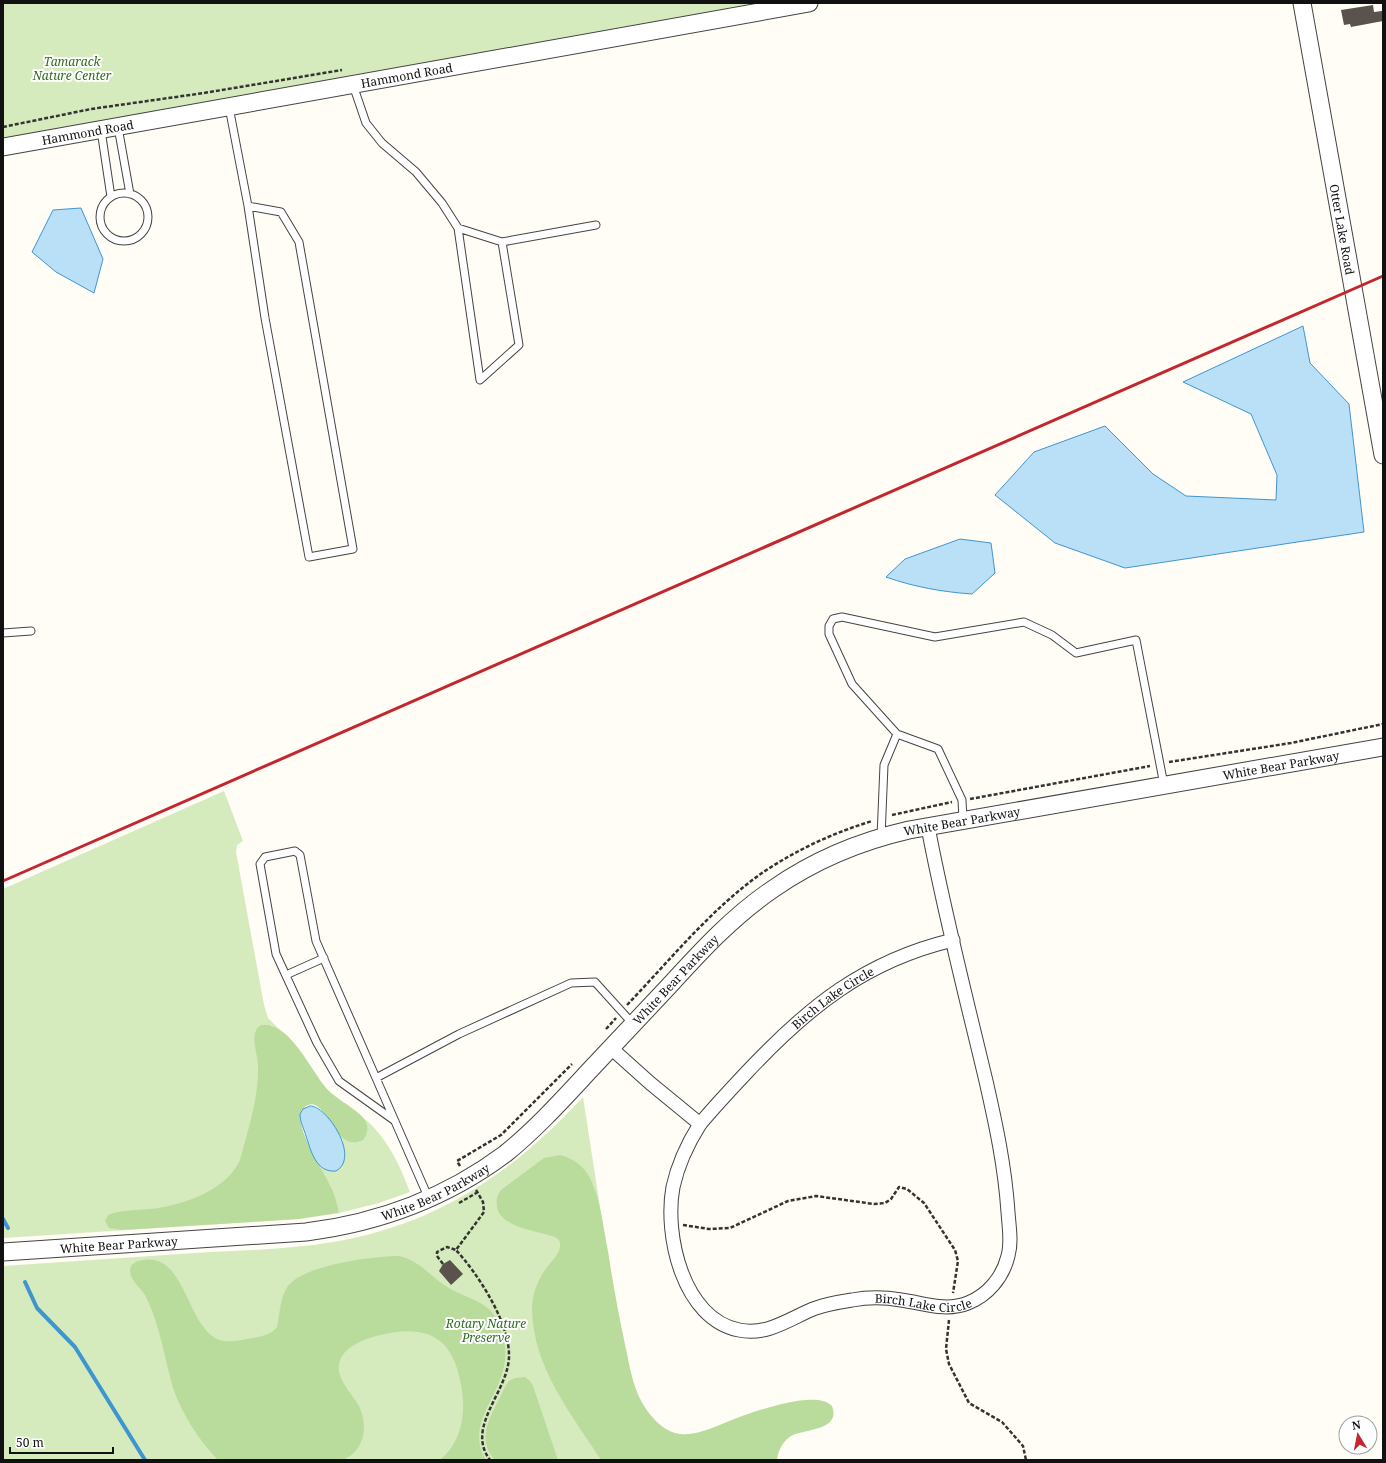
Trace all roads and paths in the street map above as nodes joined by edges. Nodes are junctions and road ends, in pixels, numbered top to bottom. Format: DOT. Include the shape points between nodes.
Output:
graph roads {
  1 [pos="809,3"];
  2 [pos="1302,3"];
  3 [pos="353,85"];
  4 [pos="229,107"];
  5 [pos="118,127"];
  6 [pos="101,130"];
  7 [pos="3,147"];
  8 [pos="130,194"];
  9 [pos="111,196"];
  10 [pos="248,206"];
  11 [pos="596,225"];
  12 [pos="458,228"];
  13 [pos="502,242"];
  14 [pos="1383,455"];
  15 [pos="31,631"];
  16 [pos="3,633"];
  17 [pos="1383,724"];
  18 [pos="897,734"];
  19 [pos="1383,747"];
  20 [pos="1159,764"];
  21 [pos="1164,785"];
  22 [pos="962,800"];
  23 [pos="881,818"];
  24 [pos="963,820"];
  25 [pos="928,827"];
  26 [pos="881,837"];
  27 [pos="953,940"];
  28 [pos="324,958"];
  29 [pos="286,975"];
  30 [pos="622,1011"];
  31 [pos="633,1024"];
  32 [pos="601,1034"];
  33 [pos="611,1048"];
  34 [pos="574,1063"];
  35 [pos="376,1078"];
  36 [pos="395,1120"];
  37 [pos="700,1124"];
  38 [pos="457,1161"];
  39 [pos="429,1199"];
  40 [pos="459,1203"];
  41 [pos="671,1224"];
  42 [pos="456,1250"];
  43 [pos="3,1252"];
  44 [pos="443,1264"];
  45 [pos="951,1307"];
  46 [pos="490,1460"];
  47 [pos="1026,1460"];
  1 -- 3 [label="street, Hammond Road"];
  2 -- 14 [label="street, Otter Lake Road"];
  3 -- 4 [label="street, Hammond Road"];
  3 -- 12 [label="lane" via="366,123 382,143 416,172 442,203"];
  4 -- 5 [label="street, Hammond Road"];
  4 -- 10 [label="lane"];
  5 -- 6 [label="street, Hammond Road"];
  5 -- 8 [label="lane"];
  6 -- 7 [label="street, Hammond Road"];
  6 -- 9 [label="lane"];
  8 -- 9 [label="lane"];
  8 -- 9 [label="lane" via="145,205 148,220 142,234 128,241 119,242 105,233 99,218 101,209"];
  10 -- 10 [label="lane" via="281,212 299,242 353,549 310,557 265,318"];
  11 -- 13 [label="lane"];
  12 -- 13 [label="lane"];
  12 -- 13 [label="lane" via="480,380 519,345"];
  15 -- 16 [label="lane"];
  17 -- 20 [label="path" via="1291,743"];
  18 -- 20 [label="lane" via="852,684 829,634 829,626 833,619 842,617 935,638 1024,622 1052,635 1076,653 1136,640"];
  18 -- 22 [label="lane" via="938,749"];
  18 -- 23 [label="lane" via="884,765"];
  19 -- 21 [label="street, White Bear Parkway"];
  20 -- 21 [label="lane"];
  20 -- 22 [label="path"];
  21 -- 24 [label="street, White Bear Parkway"];
  22 -- 23 [label="path"];
  22 -- 24 [label="lane"];
  23 -- 26 [label="lane"];
  23 -- 30 [label="path" via="842,830 796,852 762,874 703,925"];
  24 -- 25 [label="street, White Bear Parkway"];
  25 -- 26 [label="street, White Bear Parkway"];
  25 -- 27 [label="street, Birch Lake Circle"];
  26 -- 31 [label="street, White Bear Parkway" via="825,859 764,895 716,936"];
  27 -- 37 [label="street, Birch Lake Circle" via="889,962 849,983 821,1002 770,1048"];
  27 -- 45 [label="street, Birch Lake Circle" via="1001,1150 1010,1240 1005,1266 990,1289 971,1302"];
  28 -- 29 [label="lane"];
  28 -- 29 [label="lane" via="316,941 300,855 295,851 265,857 260,864 276,954"];
  28 -- 35 [label="lane"];
  29 -- 36 [label="lane" via="317,1043 339,1081"];
  30 -- 31 [label="lane"];
  30 -- 32 [label="path"];
  30 -- 35 [label="lane" via="594,982 571,983 459,1034"];
  31 -- 33 [label="street, White Bear Parkway"];
  33 -- 37 [label="street"];
  33 -- 39 [label="street, White Bear Parkway" via="551,1112 515,1145 464,1181"];
  34 -- 38 [label="path" via="502,1135"];
  35 -- 36 [label="lane"];
  36 -- 39 [label="lane"];
  37 -- 41 [label="street, Birch Lake Circle" via="683,1154 676,1174"];
  39 -- 43 [label="street, White Bear Parkway" via="368,1221 306,1232"];
  40 -- 42 [label="path" via="478,1192 485,1210"];
  41 -- 45 [label="street, Birch Lake Circle" via="678,1261 692,1292 712,1318 734,1329 747,1332 765,1330 824,1305 861,1298 892,1298 935,1307"];
  41 -- 45 [label="path" via="709,1229 730,1228 788,1201 816,1196 874,1204 885,1203 899,1187 907,1189 924,1203 955,1250 958,1261"];
  42 -- 44 [label="path" via="447,1247 437,1252"];
  42 -- 46 [label="path" via="479,1278 502,1324 508,1344 507,1373 482,1432 484,1448"];
  45 -- 47 [label="path" via="946,1349 954,1375 969,1403 1002,1422 1023,1446"];
}
